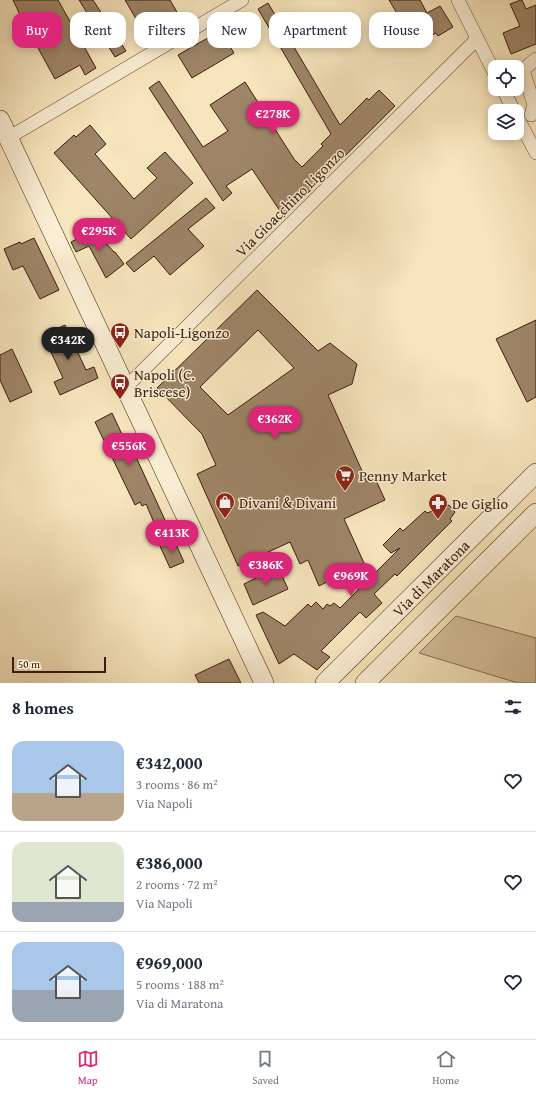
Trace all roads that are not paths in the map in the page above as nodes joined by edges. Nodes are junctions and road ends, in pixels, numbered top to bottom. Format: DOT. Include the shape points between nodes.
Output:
graph roads {
  1 [pos="242,0"];
  2 [pos="458,0"];
  3 [pos="477,39"];
  4 [pos="536,59"];
  5 [pos="488,60"];
  6 [pos="524,68"];
  7 [pos="524,80"];
  8 [pos="534,114"];
  9 [pos="0,120"];
  10 [pos="524,120"];
  11 [pos="524,130"];
  12 [pos="8,138"];
  13 [pos="536,153"];
  14 [pos="125,388"];
  15 [pos="536,473"];
  16 [pos="536,513"];
  17 [pos="264,683"];
  18 [pos="325,683"];
  19 [pos="365,683"];
  1 -- 12 [label="street"];
  2 -- 3 [label="street"];
  3 -- 5 [label="street"];
  3 -- 14 [label="street, Via Gioacchino Ligonzo"];
  4 -- 6 [label="street"];
  7 -- 8 [label="street" via="534,104"];
  8 -- 10 [label="street"];
  9 -- 12 [label="main road"];
  11 -- 13 [label="street"];
  12 -- 14 [label="main road"];
  14 -- 17 [label="main road"];
  15 -- 18 [label="main road, Via di Maratona"];
  16 -- 19 [label="main road, Via di Maratona"];
}
